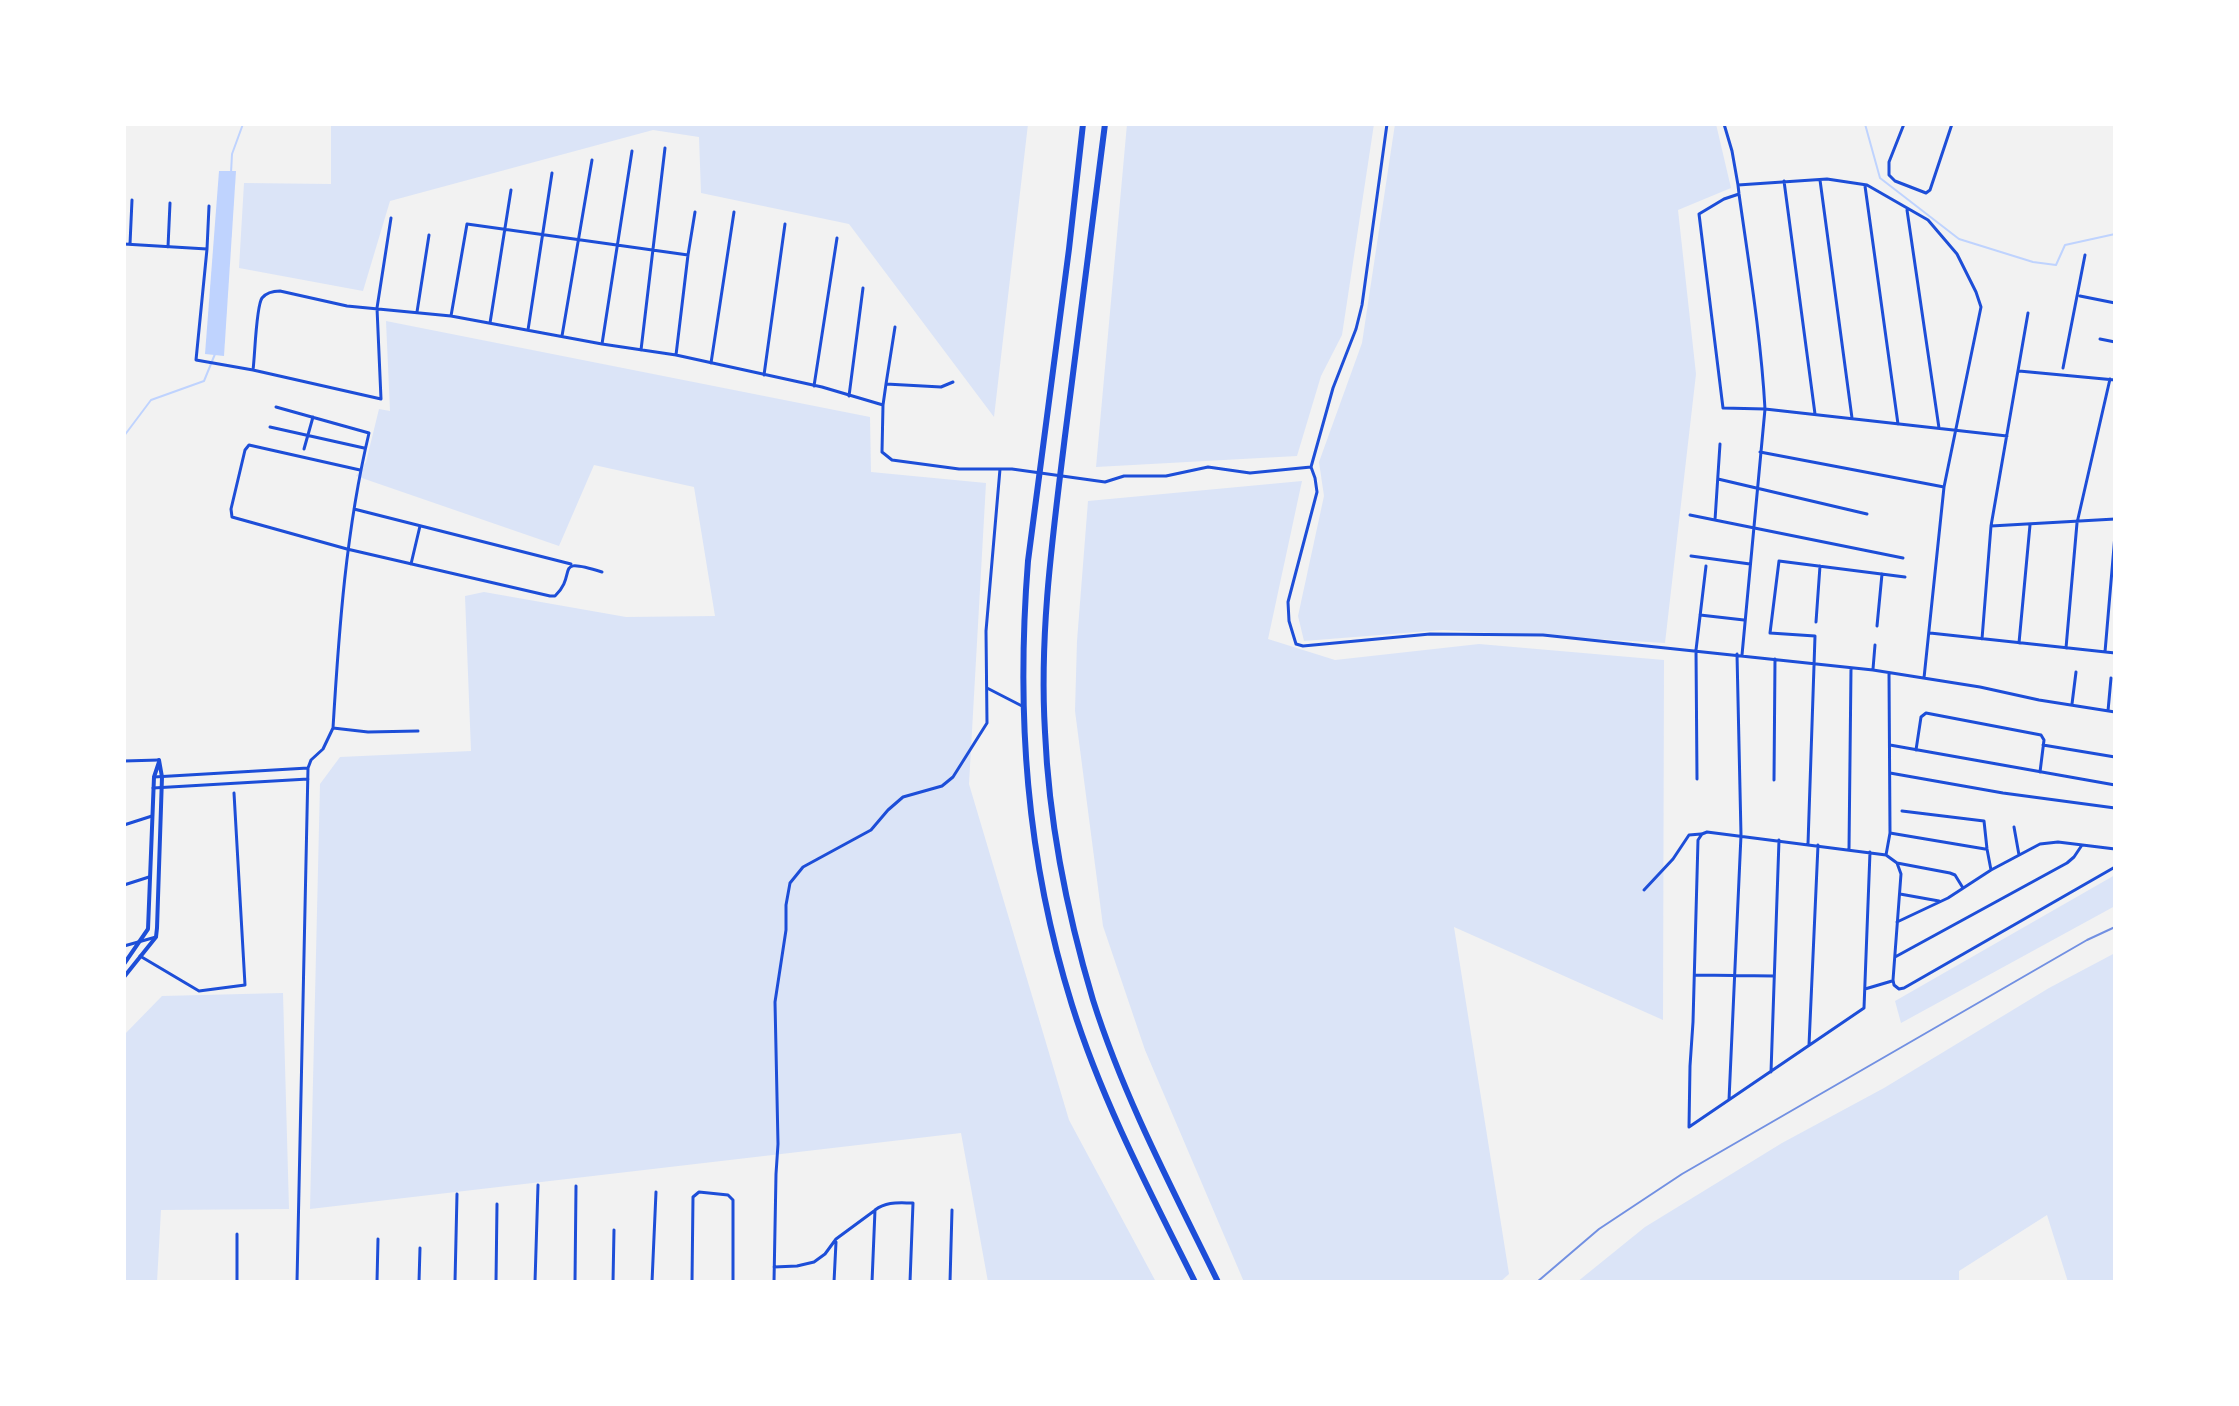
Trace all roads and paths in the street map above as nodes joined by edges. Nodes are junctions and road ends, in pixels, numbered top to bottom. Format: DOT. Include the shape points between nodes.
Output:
graph roads {
  1 [pos="1083,124"];
  2 [pos="1105,124"];
  3 [pos="1387,124"];
  4 [pos="1724,124"];
  5 [pos="1904,124"];
  6 [pos="1952,124"];
  7 [pos="665,148"];
  8 [pos="632,151"];
  9 [pos="592,160"];
  10 [pos="552,173"];
  11 [pos="1820,180"];
  12 [pos="1784,181"];
  13 [pos="1738,185"];
  14 [pos="1865,185"];
  15 [pos="511,190"];
  16 [pos="1739,194"];
  17 [pos="132,200"];
  18 [pos="170,203"];
  19 [pos="209,206"];
  20 [pos="1907,209"];
  21 [pos="695,212"];
  22 [pos="734,212"];
  23 [pos="391,218"];
  24 [pos="785,224"];
  25 [pos="505,229"];
  26 [pos="543,234"];
  27 [pos="429,235"];
  28 [pos="837,238"];
  29 [pos="579,239"];
  30 [pos="124,244"];
  31 [pos="130,244"];
  32 [pos="618,245"];
  33 [pos="168,247"];
  34 [pos="207,249"];
  35 [pos="652,250"];
  36 [pos="688,255"];
  37 [pos="2085,255"];
  38 [pos="863,288"];
  39 [pos="2078,295"];
  40 [pos="2115,303"];
  41 [pos="377,308"];
  42 [pos="417,312"];
  43 [pos="2028,313"];
  44 [pos="451,316"];
  45 [pos="490,323"];
  46 [pos="895,327"];
  47 [pos="528,330"];
  48 [pos="562,336"];
  49 [pos="2100,339"];
  50 [pos="2115,342"];
  51 [pos="602,344"];
  52 [pos="641,350"];
  53 [pos="676,355"];
  54 [pos="711,363"];
  55 [pos="2063,368"];
  56 [pos="253,370"];
  57 [pos="2018,371"];
  58 [pos="764,375"];
  59 [pos="2113,379"];
  60 [pos="953,382"];
  61 [pos="886,384"];
  62 [pos="814,386"];
  63 [pos="849,396"];
  64 [pos="883,405"];
  65 [pos="276,407"];
  66 [pos="1765,409"];
  67 [pos="1815,414"];
  68 [pos="313,417"];
  69 [pos="1852,418"];
  70 [pos="1898,424"];
  71 [pos="270,427"];
  72 [pos="1939,428"];
  73 [pos="1955,430"];
  74 [pos="308,435"];
  75 [pos="2007,436"];
  76 [pos="1720,444"];
  77 [pos="304,449"];
  78 [pos="365,449"];
  79 [pos="1760,452"];
  80 [pos="1311,467"];
  81 [pos="1000,469"];
  82 [pos="360,470"];
  83 [pos="1718,479"];
  84 [pos="1944,487"];
  85 [pos="1758,488"];
  86 [pos="354,509"];
  87 [pos="1867,514"];
  88 [pos="1690,515"];
  89 [pos="2115,519"];
  90 [pos="1715,520"];
  91 [pos="2077,523"];
  92 [pos="2030,525"];
  93 [pos="420,526"];
  94 [pos="1991,526"];
  95 [pos="1754,527"];
  96 [pos="2115,535"];
  97 [pos="347,549"];
  98 [pos="1691,556"];
  99 [pos="1903,558"];
  100 [pos="411,564"];
  101 [pos="1751,564"];
  102 [pos="573,565"];
  103 [pos="1706,566"];
  104 [pos="1820,566"];
  105 [pos="602,572"];
  106 [pos="1882,574"];
  107 [pos="1905,577"];
  108 [pos="1700,615"];
  109 [pos="1745,620"];
  110 [pos="1816,622"];
  111 [pos="1877,626"];
  112 [pos="1930,633"];
  113 [pos="1982,639"];
  114 [pos="2019,643"];
  115 [pos="1875,645"];
  116 [pos="2066,648"];
  117 [pos="1696,650"];
  118 [pos="2105,652"];
  119 [pos="2115,653"];
  120 [pos="1739,655"];
  121 [pos="1775,659"];
  122 [pos="1815,664"];
  123 [pos="1851,668"];
  124 [pos="1873,670"];
  125 [pos="2076,672"];
  126 [pos="1889,673"];
  127 [pos="1924,678"];
  128 [pos="2111,678"];
  129 [pos="987,688"];
  130 [pos="2072,705"];
  131 [pos="1022,706"];
  132 [pos="2108,711"];
  133 [pos="2115,712"];
  134 [pos="333,728"];
  135 [pos="418,731"];
  136 [pos="1890,745"];
  137 [pos="2043,745"];
  138 [pos="1916,750"];
  139 [pos="2115,757"];
  140 [pos="159,760"];
  141 [pos="124,761"];
  142 [pos="308,768"];
  143 [pos="2040,772"];
  144 [pos="1890,773"];
  145 [pos="154,777"];
  146 [pos="162,777"];
  147 [pos="308,779"];
  148 [pos="1697,779"];
  149 [pos="1774,780"];
  150 [pos="2115,785"];
  151 [pos="162,787"];
  152 [pos="153,788"];
  153 [pos="234,793"];
  154 [pos="2115,808"];
  155 [pos="1902,811"];
  156 [pos="152,816"];
  157 [pos="124,825"];
  158 [pos="2014,827"];
  159 [pos="1890,833"];
  160 [pos="1702,834"];
  161 [pos="1741,835"];
  162 [pos="1779,840"];
  163 [pos="1808,844"];
  164 [pos="2082,844"];
  165 [pos="1818,845"];
  166 [pos="1849,849"];
  167 [pos="1987,849"];
  168 [pos="2115,849"];
  169 [pos="1870,852"];
  170 [pos="1886,855"];
  171 [pos="2019,855"];
  172 [pos="1897,863"];
  173 [pos="2115,867"];
  174 [pos="1991,870"];
  175 [pos="149,877"];
  176 [pos="124,885"];
  177 [pos="1963,888"];
  178 [pos="1644,890"];
  179 [pos="1900,894"];
  180 [pos="1941,901"];
  181 [pos="1897,922"];
  182 [pos="156,937"];
  183 [pos="142,940"];
  184 [pos="124,946"];
  185 [pos="140,956"];
  186 [pos="1895,957"];
  187 [pos="124,964"];
  188 [pos="1695,975"];
  189 [pos="1734,975"];
  190 [pos="1774,976"];
  191 [pos="124,977"];
  192 [pos="1893,980"];
  193 [pos="1865,989"];
  194 [pos="1809,1046"];
  195 [pos="1771,1072"];
  196 [pos="1729,1100"];
  197 [pos="538,1185"];
  198 [pos="576,1186"];
  199 [pos="656,1192"];
  200 [pos="457,1194"];
  201 [pos="497,1204"];
  202 [pos="875,1210"];
  203 [pos="952,1210"];
  204 [pos="614,1230"];
  205 [pos="237,1234"];
  206 [pos="378,1239"];
  207 [pos="836,1239"];
  208 [pos="420,1248"];
  209 [pos="774,1267"];
  210 [pos="237,1282"];
  211 [pos="297,1282"];
  212 [pos="377,1282"];
  213 [pos="419,1282"];
  214 [pos="455,1282"];
  215 [pos="496,1282"];
  216 [pos="535,1282"];
  217 [pos="575,1282"];
  218 [pos="613,1282"];
  219 [pos="652,1282"];
  220 [pos="692,1282"];
  221 [pos="733,1282"];
  222 [pos="774,1282"];
  223 [pos="834,1282"];
  224 [pos="872,1282"];
  225 [pos="910,1282"];
  226 [pos="950,1282"];
  227 [pos="1195,1282"];
  228 [pos="1218,1282"];
  1 -- 131 [label="highway" via="1028,561"];
  2 -- 228 [label="highway" via="1050,562 1044,654 1048,773 1060,864 1094,1001 1128,1093"];
  3 -- 80 [label="street" via="1362,305"];
  4 -- 13 [label="street"];
  5 -- 6 [label="street" via="1889,175 1926,193"];
  7 -- 35 [label="street"];
  8 -- 32 [label="street"];
  9 -- 29 [label="street"];
  10 -- 26 [label="street"];
  11 -- 12 [label="street"];
  11 -- 14 [label="street"];
  11 -- 69 [label="street"];
  12 -- 13 [label="street"];
  12 -- 67 [label="street"];
  13 -- 16 [label="street"];
  14 -- 20 [label="street"];
  14 -- 70 [label="street"];
  15 -- 25 [label="street"];
  16 -- 66 [label="street"];
  16 -- 66 [label="street" via="1699,214 1723,408"];
  17 -- 31 [label="street"];
  18 -- 33 [label="street"];
  19 -- 34 [label="street"];
  20 -- 72 [label="street"];
  20 -- 73 [label="street" via="1928,220 1957,254 1981,307"];
  21 -- 36 [label="street"];
  22 -- 54 [label="street"];
  23 -- 41 [label="street"];
  24 -- 58 [label="street"];
  25 -- 26 [label="street"];
  25 -- 44 [label="street" via="467,224"];
  25 -- 45 [label="street"];
  26 -- 29 [label="street"];
  26 -- 47 [label="street"];
  27 -- 42 [label="street"];
  28 -- 62 [label="street"];
  29 -- 32 [label="street"];
  29 -- 48 [label="street"];
  30 -- 31 [label="street"];
  31 -- 33 [label="street"];
  32 -- 35 [label="street"];
  32 -- 51 [label="street"];
  33 -- 34 [label="street"];
  34 -- 56 [label="street" via="196,360"];
  35 -- 36 [label="street"];
  35 -- 52 [label="street"];
  36 -- 53 [label="street"];
  37 -- 39 [label="street"];
  38 -- 63 [label="street"];
  39 -- 40 [label="street"];
  39 -- 55 [label="street"];
  41 -- 42 [label="street"];
  41 -- 56 [label="street" via="271,292 258,306"];
  41 -- 56 [label="street" via="381,399"];
  42 -- 44 [label="street"];
  43 -- 57 [label="street"];
  44 -- 45 [label="street"];
  45 -- 47 [label="street"];
  46 -- 61 [label="street"];
  47 -- 48 [label="street"];
  48 -- 51 [label="street"];
  49 -- 50 [label="street"];
  51 -- 52 [label="street"];
  52 -- 53 [label="street"];
  53 -- 54 [label="street"];
  54 -- 58 [label="street"];
  57 -- 59 [label="street"];
  57 -- 75 [label="street"];
  58 -- 62 [label="street"];
  59 -- 91 [label="street"];
  60 -- 61 [label="street" via="941,387"];
  61 -- 64 [label="street"];
  62 -- 63 [label="street"];
  63 -- 64 [label="street"];
  64 -- 81 [label="street" via="886,457 959,469"];
  65 -- 68 [label="street"];
  66 -- 67 [label="street"];
  66 -- 79 [label="street"];
  67 -- 69 [label="street"];
  68 -- 74 [label="street"];
  68 -- 78 [label="street" via="369,433"];
  69 -- 70 [label="street"];
  70 -- 72 [label="street"];
  71 -- 74 [label="street"];
  72 -- 73 [label="street"];
  73 -- 75 [label="street"];
  73 -- 84 [label="street"];
  74 -- 77 [label="street"];
  74 -- 78 [label="street"];
  75 -- 94 [label="street"];
  76 -- 83 [label="street"];
  78 -- 82 [label="street"];
  79 -- 84 [label="street"];
  79 -- 85 [label="street"];
  80 -- 81 [label="street" via="1250,473 1208,467 1105,482"];
  80 -- 117 [label="street" via="1317,492 1288,602 1296,644 1430,634 1543,635"];
  81 -- 129 [label="street" via="986,631"];
  82 -- 86 [label="street"];
  82 -- 97 [label="street" via="249,445 231,509 232,517"];
  83 -- 85 [label="street"];
  83 -- 90 [label="street"];
  84 -- 112 [label="street"];
  85 -- 87 [label="street"];
  85 -- 95 [label="street"];
  86 -- 93 [label="street"];
  86 -- 97 [label="street"];
  88 -- 90 [label="street"];
  89 -- 91 [label="street"];
  90 -- 95 [label="street"];
  91 -- 92 [label="street"];
  91 -- 116 [label="street"];
  92 -- 94 [label="street"];
  92 -- 114 [label="street"];
  93 -- 100 [label="street"];
  93 -- 102 [label="street"];
  94 -- 113 [label="street"];
  95 -- 99 [label="street"];
  95 -- 101 [label="street"];
  96 -- 118 [label="street"];
  97 -- 100 [label="street"];
  97 -- 134 [label="street"];
  98 -- 101 [label="street"];
  100 -- 102 [label="street" via="555,596"];
  101 -- 109 [label="street"];
  102 -- 105 [label="street"];
  103 -- 108 [label="street"];
  104 -- 106 [label="street"];
  104 -- 110 [label="street"];
  104 -- 122 [label="street" via="1779,561 1770,633 1815,636"];
  106 -- 107 [label="street"];
  106 -- 111 [label="street"];
  108 -- 109 [label="street"];
  108 -- 117 [label="street"];
  109 -- 120 [label="street"];
  112 -- 113 [label="street"];
  112 -- 127 [label="street"];
  113 -- 114 [label="street"];
  114 -- 116 [label="street"];
  115 -- 124 [label="street"];
  116 -- 118 [label="street"];
  117 -- 120 [label="street"];
  117 -- 148 [label="street"];
  118 -- 119 [label="street"];
  120 -- 121 [label="street"];
  120 -- 161 [label="street"];
  121 -- 122 [label="street"];
  121 -- 149 [label="street"];
  122 -- 123 [label="street"];
  122 -- 163 [label="street"];
  123 -- 124 [label="street"];
  123 -- 166 [label="street"];
  124 -- 126 [label="street"];
  125 -- 130 [label="street"];
  126 -- 127 [label="street"];
  126 -- 136 [label="street"];
  127 -- 130 [label="street"];
  128 -- 132 [label="street"];
  129 -- 131 [label="street"];
  129 -- 209 [label="street" via="987,723 953,777 942,786 903,797 871,830 803,867 790,883 775,1002"];
  130 -- 132 [label="street"];
  131 -- 227 [label="highway" via="1035,850 1072,1005 1107,1100"];
  132 -- 133 [label="street"];
  134 -- 135 [label="street"];
  134 -- 142 [label="street"];
  136 -- 138 [label="street"];
  136 -- 144 [label="street"];
  137 -- 138 [label="street" via="2041,735 1926,713"];
  137 -- 139 [label="street"];
  137 -- 143 [label="street"];
  138 -- 143 [label="street"];
  140 -- 141 [label="street"];
  140 -- 145 [label="street"];
  140 -- 146 [label="street"];
  142 -- 146 [label="street"];
  142 -- 147 [label="street"];
  143 -- 150 [label="street"];
  144 -- 154 [label="street"];
  144 -- 159 [label="street"];
  145 -- 146 [label="street"];
  145 -- 152 [label="street"];
  146 -- 151 [label="street"];
  147 -- 151 [label="street"];
  147 -- 211 [label="street"];
  151 -- 152 [label="street"];
  151 -- 182 [label="street"];
  152 -- 156 [label="street"];
  153 -- 185 [label="street" via="245,985 199,991"];
  155 -- 167 [label="street" via="1984,821"];
  156 -- 157 [label="street"];
  156 -- 175 [label="street"];
  158 -- 171 [label="street"];
  159 -- 167 [label="street"];
  159 -- 170 [label="street"];
  160 -- 161 [label="street"];
  160 -- 178 [label="street" via="1689,835"];
  160 -- 188 [label="street"];
  161 -- 162 [label="street"];
  161 -- 189 [label="street"];
  162 -- 163 [label="street"];
  162 -- 190 [label="street"];
  163 -- 165 [label="street"];
  164 -- 168 [label="street"];
  164 -- 171 [label="street" via="2048,842"];
  164 -- 186 [label="street" via="2067,863"];
  165 -- 166 [label="street"];
  165 -- 194 [label="street"];
  166 -- 169 [label="street"];
  167 -- 174 [label="street"];
  169 -- 170 [label="street"];
  169 -- 193 [label="street"];
  170 -- 172 [label="street"];
  171 -- 174 [label="street"];
  172 -- 177 [label="street" via="1950,873"];
  172 -- 179 [label="street"];
  173 -- 192 [label="street" via="1904,988"];
  174 -- 177 [label="street"];
  175 -- 176 [label="street"];
  175 -- 183 [label="street" via="148,929"];
  177 -- 180 [label="street"];
  179 -- 180 [label="street"];
  179 -- 181 [label="street"];
  180 -- 181 [label="street"];
  181 -- 186 [label="street"];
  182 -- 183 [label="street"];
  182 -- 185 [label="street"];
  183 -- 184 [label="street"];
  183 -- 187 [label="street"];
  185 -- 191 [label="street"];
  186 -- 192 [label="street"];
  188 -- 189 [label="street"];
  188 -- 196 [label="street" via="1689,1127"];
  189 -- 190 [label="street"];
  189 -- 196 [label="street"];
  190 -- 195 [label="street"];
  192 -- 193 [label="street"];
  193 -- 194 [label="street" via="1864,1008"];
  194 -- 195 [label="street"];
  195 -- 196 [label="street"];
  197 -- 216 [label="street"];
  198 -- 217 [label="street"];
  199 -- 219 [label="street"];
  200 -- 214 [label="street"];
  201 -- 215 [label="street"];
  202 -- 207 [label="street"];
  202 -- 224 [label="street"];
  202 -- 225 [label="street" via="889,1203 913,1203"];
  203 -- 226 [label="street"];
  204 -- 218 [label="street"];
  205 -- 210 [label="street"];
  206 -- 212 [label="street"];
  207 -- 209 [label="street" via="814,1262"];
  207 -- 223 [label="street"];
  208 -- 213 [label="street"];
  209 -- 222 [label="street"];
  220 -- 221 [label="street" via="693,1197 699,1192 733,1200"];
}
